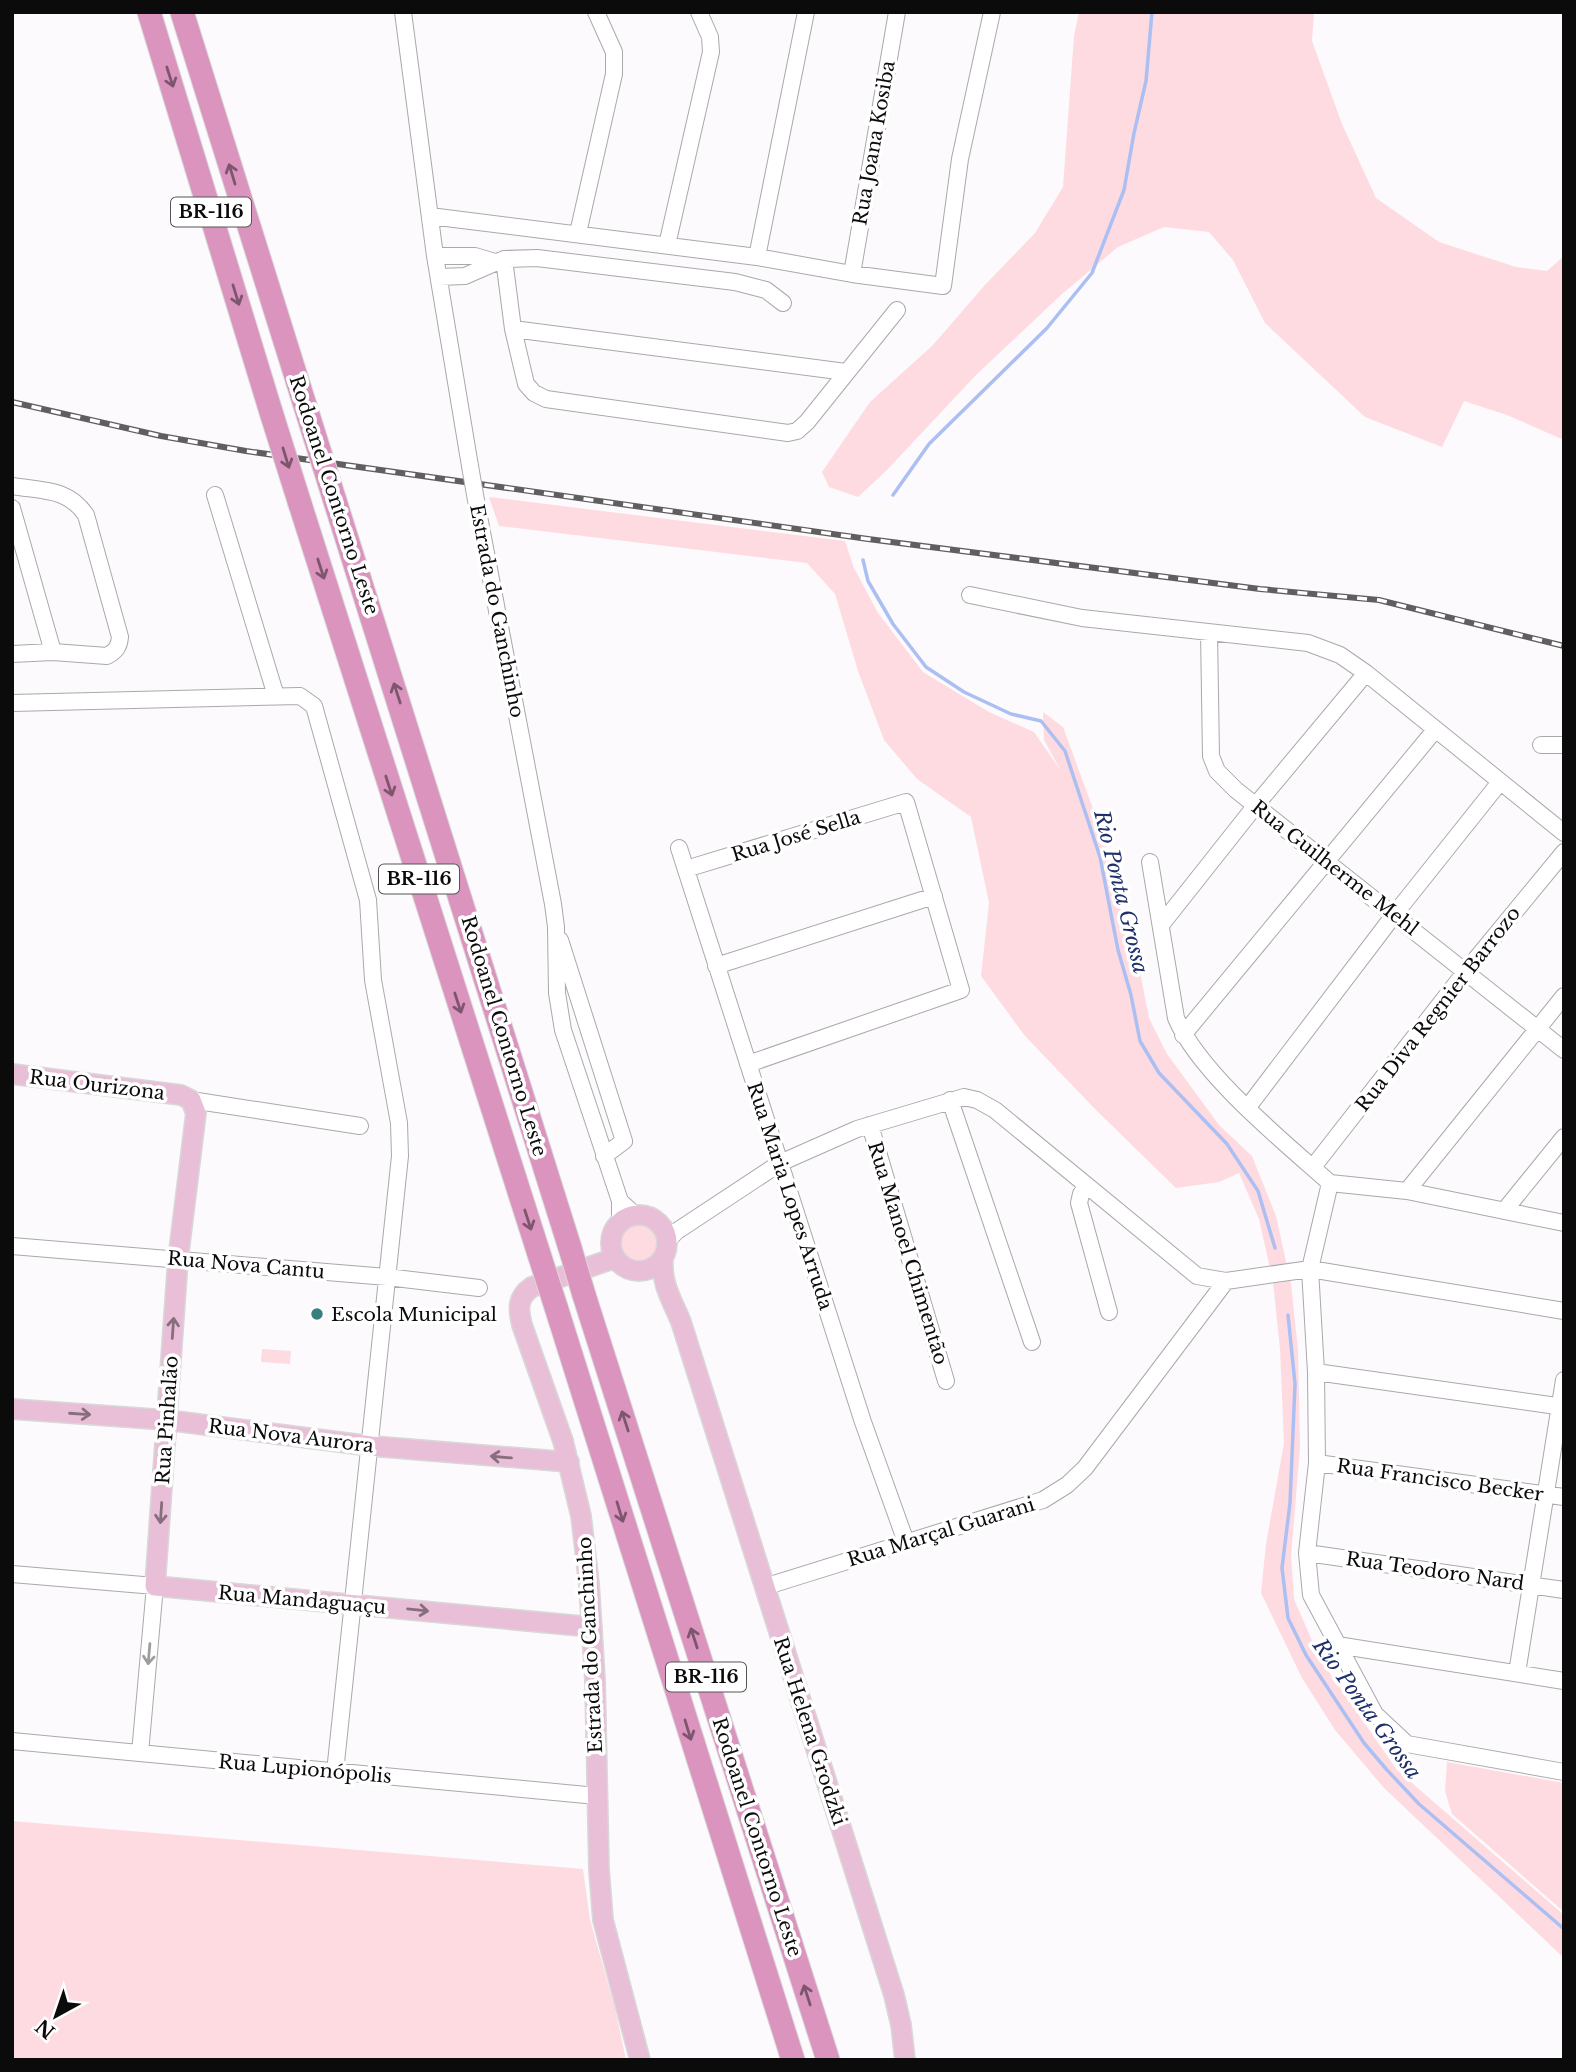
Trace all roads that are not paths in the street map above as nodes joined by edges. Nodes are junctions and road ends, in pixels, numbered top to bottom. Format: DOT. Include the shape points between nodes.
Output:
graph roads {
  1 [pos="149,12"];
  2 [pos="182,12"];
  3 [pos="403,12"];
  4 [pos="596,12"];
  5 [pos="699,12"];
  6 [pos="806,12"];
  7 [pos="897,12"];
  8 [pos="992,12"];
  9 [pos="430,216"];
  10 [pos="578,233"];
  11 [pos="667,245"];
  12 [pos="435,256"];
  13 [pos="757,257"];
  14 [pos="499,261"];
  15 [pos="476,264"];
  16 [pos="852,274"];
  17 [pos="439,277"];
  18 [pos="783,303"];
  19 [pos="897,310"];
  20 [pos="513,329"];
  21 [pos="846,372"];
  22 [pos="12,486"];
  23 [pos="215,495"];
  24 [pos="12,508"];
  25 [pos="970,594"];
  26 [pos="1209,632"];
  27 [pos="53,652"];
  28 [pos="12,653"];
  29 [pos="1366,673"];
  30 [pos="276,696"];
  31 [pos="12,704"];
  32 [pos="1436,730"];
  33 [pos="1541,745"];
  34 [pos="1564,745"];
  35 [pos="1500,782"];
  36 [pos="1256,805"];
  37 [pos="1564,833"];
  38 [pos="679,848"];
  39 [pos="1564,852"];
  40 [pos="1150,862"];
  41 [pos="1327,862"];
  42 [pos="686,869"];
  43 [pos="934,896"];
  44 [pos="1394,915"];
  45 [pos="1161,925"];
  46 [pos="556,927"];
  47 [pos="716,966"];
  48 [pos="1466,971"];
  49 [pos="1564,996"];
  50 [pos="1539,1029"];
  51 [pos="1183,1035"];
  52 [pos="1564,1050"];
  53 [pos="748,1064"];
  54 [pos="12,1074"];
  55 [pos="186,1098"];
  56 [pos="950,1100"];
  57 [pos="1248,1107"];
  58 [pos="870,1125"];
  59 [pos="360,1126"];
  60 [pos="1564,1137"];
  61 [pos="604,1156"];
  62 [pos="780,1163"];
  63 [pos="1313,1167"];
  64 [pos="1331,1183"];
  65 [pos="1086,1187"];
  66 [pos="1407,1191"];
  67 [pos="1504,1211"];
  68 [pos="628,1220"];
  69 [pos="1564,1223"];
  70 [pos="668,1240"];
  71 [pos="12,1246"];
  72 [pos="615,1258"];
  73 [pos="178,1259"];
  74 [pos="1310,1269"];
  75 [pos="641,1271"];
  76 [pos="387,1276"];
  77 [pos="1226,1281"];
  78 [pos="479,1288"];
  79 [pos="1564,1311"];
  80 [pos="1109,1312"];
  81 [pos="1032,1342"];
  82 [pos="1317,1372"];
  83 [pos="1564,1380"];
  84 [pos="946,1381"];
  85 [pos="706,1403"];
  86 [pos="1562,1407"];
  87 [pos="12,1409"];
  88 [pos="167,1420"];
  89 [pos="371,1446"];
  90 [pos="569,1462"];
  91 [pos="1317,1463"];
  92 [pos="1546,1494"];
  93 [pos="1564,1497"];
  94 [pos="906,1542"];
  95 [pos="1307,1553"];
  96 [pos="12,1574"];
  97 [pos="1531,1584"];
  98 [pos="155,1587"];
  99 [pos="764,1587"];
  100 [pos="1564,1590"];
  101 [pos="354,1604"];
  102 [pos="592,1627"];
  103 [pos="1337,1645"];
  104 [pos="1517,1673"];
  105 [pos="1564,1681"];
  106 [pos="12,1741"];
  107 [pos="140,1753"];
  108 [pos="335,1772"];
  109 [pos="1564,1772"];
  110 [pos="597,1796"];
  111 [pos="640,2060"];
  112 [pos="793,2060"];
  113 [pos="828,2060"];
  114 [pos="905,2060"];
  1 -- 112 [label="highway, Rodoanel Contorno Leste / BR-116, one-way, bridge" via="271,412"];
  113 -- 2 [label="highway, Rodoanel Contorno Leste / BR-116, one-way, bridge"];
  3 -- 9 [label="street, Estrada do Ganchinho"];
  4 -- 10 [label="street" via="614,52 614,74"];
  5 -- 11 [label="street" via="711,52"];
  6 -- 13 [label="street"];
  7 -- 16 [label="street, Rua Joana Kosiba"];
  8 -- 16 [label="street" via="960,159 943,286"];
  9 -- 10 [label="street"];
  9 -- 12 [label="street, Estrada do Ganchinho"];
  10 -- 11 [label="street"];
  11 -- 13 [label="street"];
  12 -- 15 [label="street"];
  12 -- 17 [label="street, Estrada do Ganchinho"];
  13 -- 16 [label="street"];
  14 -- 15 [label="street"];
  14 -- 18 [label="street" via="537,258 735,282 766,290"];
  14 -- 20 [label="street"];
  15 -- 17 [label="street" via="466,276"];
  17 -- 46 [label="street, Estrada do Ganchinho, bridge"];
  19 -- 21 [label="street"];
  20 -- 21 [label="street"];
  20 -- 21 [label="street" via="526,384 546,399 788,433 807,422"];
  22 -- 27 [label="street" via="66,495 77,502 86,515 120,637 114,652 107,656"];
  23 -- 30 [label="street"];
  24 -- 27 [label="street"];
  25 -- 26 [label="street" via="1082,618"];
  26 -- 29 [label="street" via="1308,643 1340,655"];
  26 -- 36 [label="street, Rua Guilherme Mehl" via="1213,764"];
  27 -- 28 [label="street"];
  29 -- 32 [label="street"];
  29 -- 36 [label="street"];
  30 -- 31 [label="street"];
  30 -- 76 [label="street" via="300,696 314,706 368,900 373,980 399,1123 400,1156"];
  32 -- 35 [label="street"];
  32 -- 41 [label="street"];
  33 -- 34 [label="street"];
  35 -- 37 [label="street"];
  35 -- 44 [label="street"];
  36 -- 41 [label="street, Rua Guilherme Mehl"];
  36 -- 45 [label="street"];
  38 -- 42 [label="street, Rua Maria Lopes Arruda"];
  39 -- 48 [label="street, Rua Diva Regnier Barrozo"];
  40 -- 45 [label="street"];
  41 -- 44 [label="street, Rua Guilherme Mehl"];
  41 -- 51 [label="street"];
  42 -- 43 [label="street, Rua José Sella" via="906,802"];
  42 -- 47 [label="street, Rua Maria Lopes Arruda"];
  43 -- 47 [label="street"];
  43 -- 53 [label="street" via="961,990"];
  44 -- 48 [label="street, Rua Guilherme Mehl"];
  44 -- 57 [label="street"];
  45 -- 51 [label="street" via="1176,1018"];
  46 -- 61 [label="street, Estrada do Ganchinho" via="563,1030"];
  46 -- 61 [label="street" via="624,1141"];
  47 -- 53 [label="street, Rua Maria Lopes Arruda"];
  48 -- 50 [label="street, Rua Guilherme Mehl"];
  48 -- 63 [label="street, Rua Diva Regnier Barrozo"];
  49 -- 50 [label="street"];
  50 -- 52 [label="street, Rua Guilherme Mehl"];
  50 -- 66 [label="street"];
  51 -- 57 [label="street"];
  53 -- 62 [label="street, Rua Maria Lopes Arruda"];
  54 -- 55 [label="main road, Rua Ourizona"];
  55 -- 59 [label="street"];
  55 -- 73 [label="main road, Rua Pinhalão" via="196,1113"];
  56 -- 58 [label="street"];
  56 -- 65 [label="street" via="964,1097 995,1110"];
  56 -- 81 [label="street"];
  57 -- 63 [label="street"];
  58 -- 62 [label="street"];
  58 -- 84 [label="street, Rua Manoel Chimentão"];
  60 -- 67 [label="street"];
  61 -- 68 [label="street, Estrada do Ganchinho"];
  62 -- 70 [label="street"];
  62 -- 94 [label="street, Rua Maria Lopes Arruda"];
  63 -- 64 [label="street"];
  64 -- 66 [label="street"];
  64 -- 74 [label="street"];
  65 -- 77 [label="street" via="1197,1276"];
  65 -- 80 [label="street" via="1079,1203"];
  66 -- 67 [label="street"];
  67 -- 69 [label="street"];
  68 -- 70 [label="main road" via="652,1219"];
  68 -- 72 [label="main road" via="612,1238"];
  70 -- 75 [label="main road" via="649,1269"];
  70 -- 85 [label="main road, Rua Helena Grodzki" via="662,1278"];
  71 -- 73 [label="street, Rua Nova Cantu"];
  72 -- 75 [label="main road" via="625,1268"];
  72 -- 90 [label="main road, Estrada do Ganchinho" via="532,1287 518,1305"];
  73 -- 76 [label="street, Rua Nova Cantu"];
  88 -- 73 [label="main road, Rua Pinhalão, one-way"];
  74 -- 77 [label="street"];
  74 -- 79 [label="street"];
  74 -- 82 [label="street"];
  75 -- 85 [label="main road, Rua Helena Grodzki" via="656,1293"];
  76 -- 78 [label="street, Rua Nova Cantu"];
  76 -- 89 [label="street"];
  77 -- 94 [label="street, Rua Marçal Guarani" via="1085,1468 1067,1485 1043,1500"];
  82 -- 86 [label="street"];
  82 -- 91 [label="street"];
  83 -- 86 [label="street"];
  85 -- 99 [label="main road, Rua Helena Grodzki"];
  86 -- 92 [label="street"];
  87 -- 88 [label="main road, Rua Nova Aurora, one-way"];
  88 -- 89 [label="main road, Rua Nova Aurora"];
  88 -- 98 [label="main road, Rua Pinhalão, one-way"];
  90 -- 89 [label="main road, Rua Nova Aurora, one-way"];
  89 -- 101 [label="street"];
  90 -- 102 [label="main road, Estrada do Ganchinho" via="583,1526"];
  91 -- 92 [label="street, Rua Francisco Becker"];
  91 -- 95 [label="street"];
  92 -- 93 [label="street, Rua Francisco Becker"];
  92 -- 97 [label="street"];
  94 -- 99 [label="street, Rua Marçal Guarani"];
  95 -- 97 [label="street, Rua Teodoro Nard"];
  95 -- 103 [label="street" via="1311,1595"];
  96 -- 98 [label="street, Rua Mandaguaçu"];
  97 -- 100 [label="street, Rua Teodoro Nard"];
  97 -- 104 [label="street"];
  98 -- 101 [label="main road, Rua Mandaguaçu"];
  98 -- 107 [label="street, Rua Pinhalão, one-way"];
  99 -- 114 [label="main road, Rua Helena Grodzki" via="894,1995"];
  101 -- 102 [label="main road, Rua Mandaguaçu, one-way"];
  101 -- 108 [label="street"];
  102 -- 110 [label="main road, Estrada do Ganchinho"];
  103 -- 104 [label="street"];
  103 -- 109 [label="street" via="1375,1714 1407,1744"];
  104 -- 105 [label="street"];
  106 -- 107 [label="street, Rua Lupionópolis"];
  107 -- 108 [label="street, Rua Lupionópolis"];
  108 -- 110 [label="street, Rua Lupionópolis"];
  110 -- 111 [label="main road, Estrada do Ganchinho" via="603,1920"];
}
